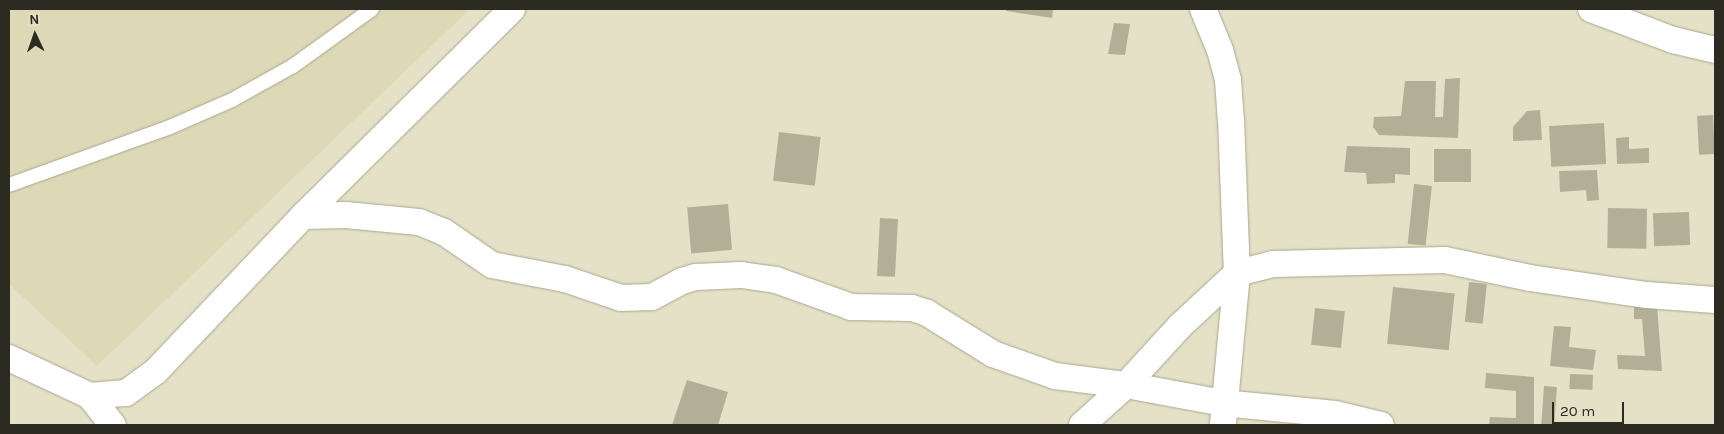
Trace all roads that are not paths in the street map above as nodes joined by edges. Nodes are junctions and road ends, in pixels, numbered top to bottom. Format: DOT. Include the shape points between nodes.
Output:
graph roads {
  1 [pos="372,9"];
  2 [pos="512,9"];
  3 [pos="1591,9"];
  4 [pos="1202,13"];
  5 [pos="1715,50"];
  6 [pos="9,185"];
  7 [pos="303,216"];
  8 [pos="1237,273"];
  9 [pos="1715,300"];
  10 [pos="9,358"];
  11 [pos="1126,385"];
  12 [pos="90,396"];
  13 [pos="1223,414"];
  14 [pos="113,425"];
  15 [pos="1082,425"];
  16 [pos="1381,425"];
  1 -- 6 [label="lane" via="293,66 232,100 170,127"];
  2 -- 7 [label="street"];
  3 -- 5 [label="street" via="1673,40"];
  4 -- 8 [label="street" via="1220,50 1228,80"];
  7 -- 11 [label="street" via="346,215 419,222 444,232 492,265 565,279 613,297 645,298 688,279 741,276 776,280 851,307 912,308 927,313 992,354 1023,367 1055,376"];
  7 -- 12 [label="street" via="156,371 126,392"];
  8 -- 9 [label="street" via="1272,264 1445,260 1530,278 1647,295"];
  8 -- 11 [label="street" via="1180,326"];
  8 -- 13 [label="street"];
  10 -- 12 [label="street"];
  11 -- 13 [label="street"];
  11 -- 15 [label="street"];
  12 -- 14 [label="street"];
  13 -- 16 [label="street" via="1335,414"];
}
